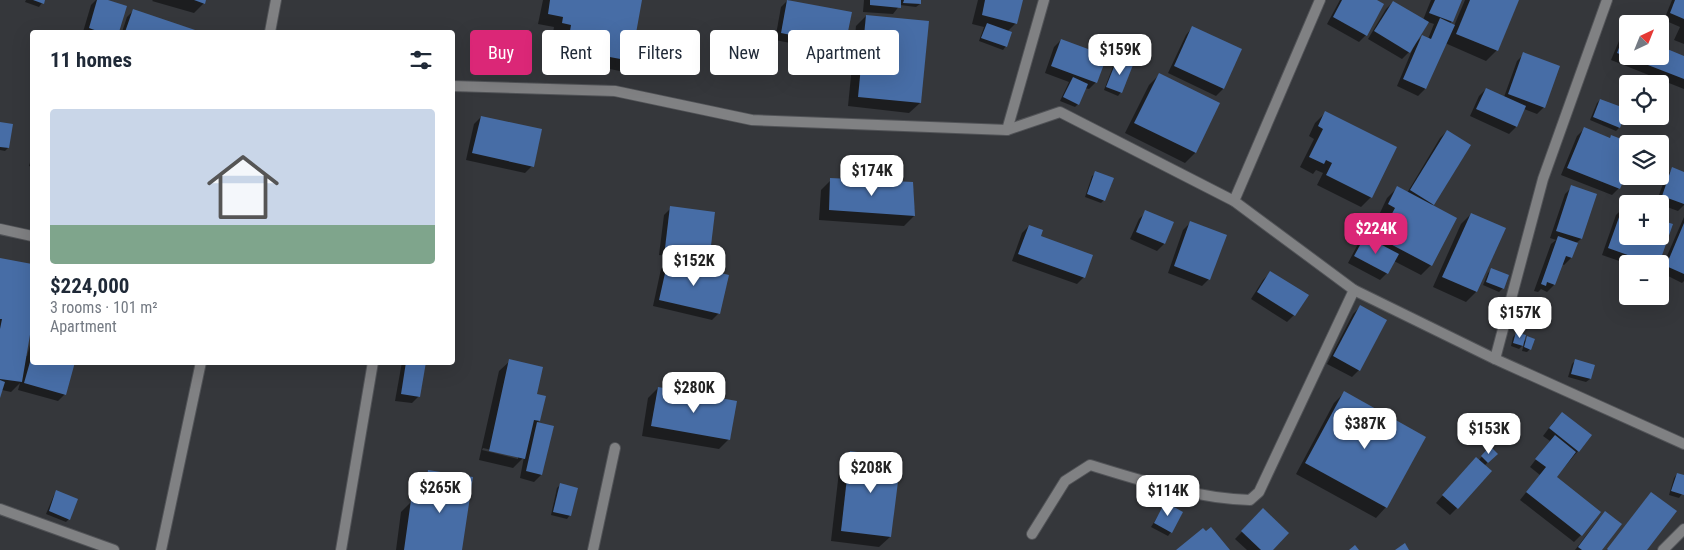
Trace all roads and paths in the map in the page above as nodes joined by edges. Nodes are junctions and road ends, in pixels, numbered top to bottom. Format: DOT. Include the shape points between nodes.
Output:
graph roads {
  1 [pos="276,0"];
  2 [pos="1044,0"];
  3 [pos="1320,0"];
  4 [pos="1606,0"];
  5 [pos="270,30"];
  6 [pos="455,86"];
  7 [pos="1007,130"];
  8 [pos="1234,200"];
  9 [pos="0,229"];
  10 [pos="30,236"];
  11 [pos="1354,290"];
  12 [pos="1496,359"];
  13 [pos="200,365"];
  14 [pos="372,365"];
  15 [pos="1684,444"];
  16 [pos="615,448"];
  17 [pos="0,510"];
  18 [pos="1684,528"];
  19 [pos="1032,534"];
  20 [pos="114,550"];
  21 [pos="161,550"];
  22 [pos="341,550"];
  23 [pos="593,550"];
  24 [pos="1663,550"];
  1 -- 5 [label="street"];
  2 -- 7 [label="street"];
  3 -- 8 [label="street"];
  4 -- 12 [label="street" via="1543,179"];
  6 -- 7 [label="street" via="615,91 752,120"];
  7 -- 8 [label="street" via="1060,112"];
  8 -- 11 [label="street"];
  9 -- 10 [label="street"];
  11 -- 12 [label="street"];
  11 -- 19 [label="street" via="1259,492 1250,500 1232,500 1159,486 1090,465 1065,481"];
  12 -- 15 [label="street"];
  13 -- 21 [label="street"];
  14 -- 22 [label="street"];
  16 -- 23 [label="street"];
  17 -- 20 [label="street"];
  18 -- 24 [label="street"];
}
